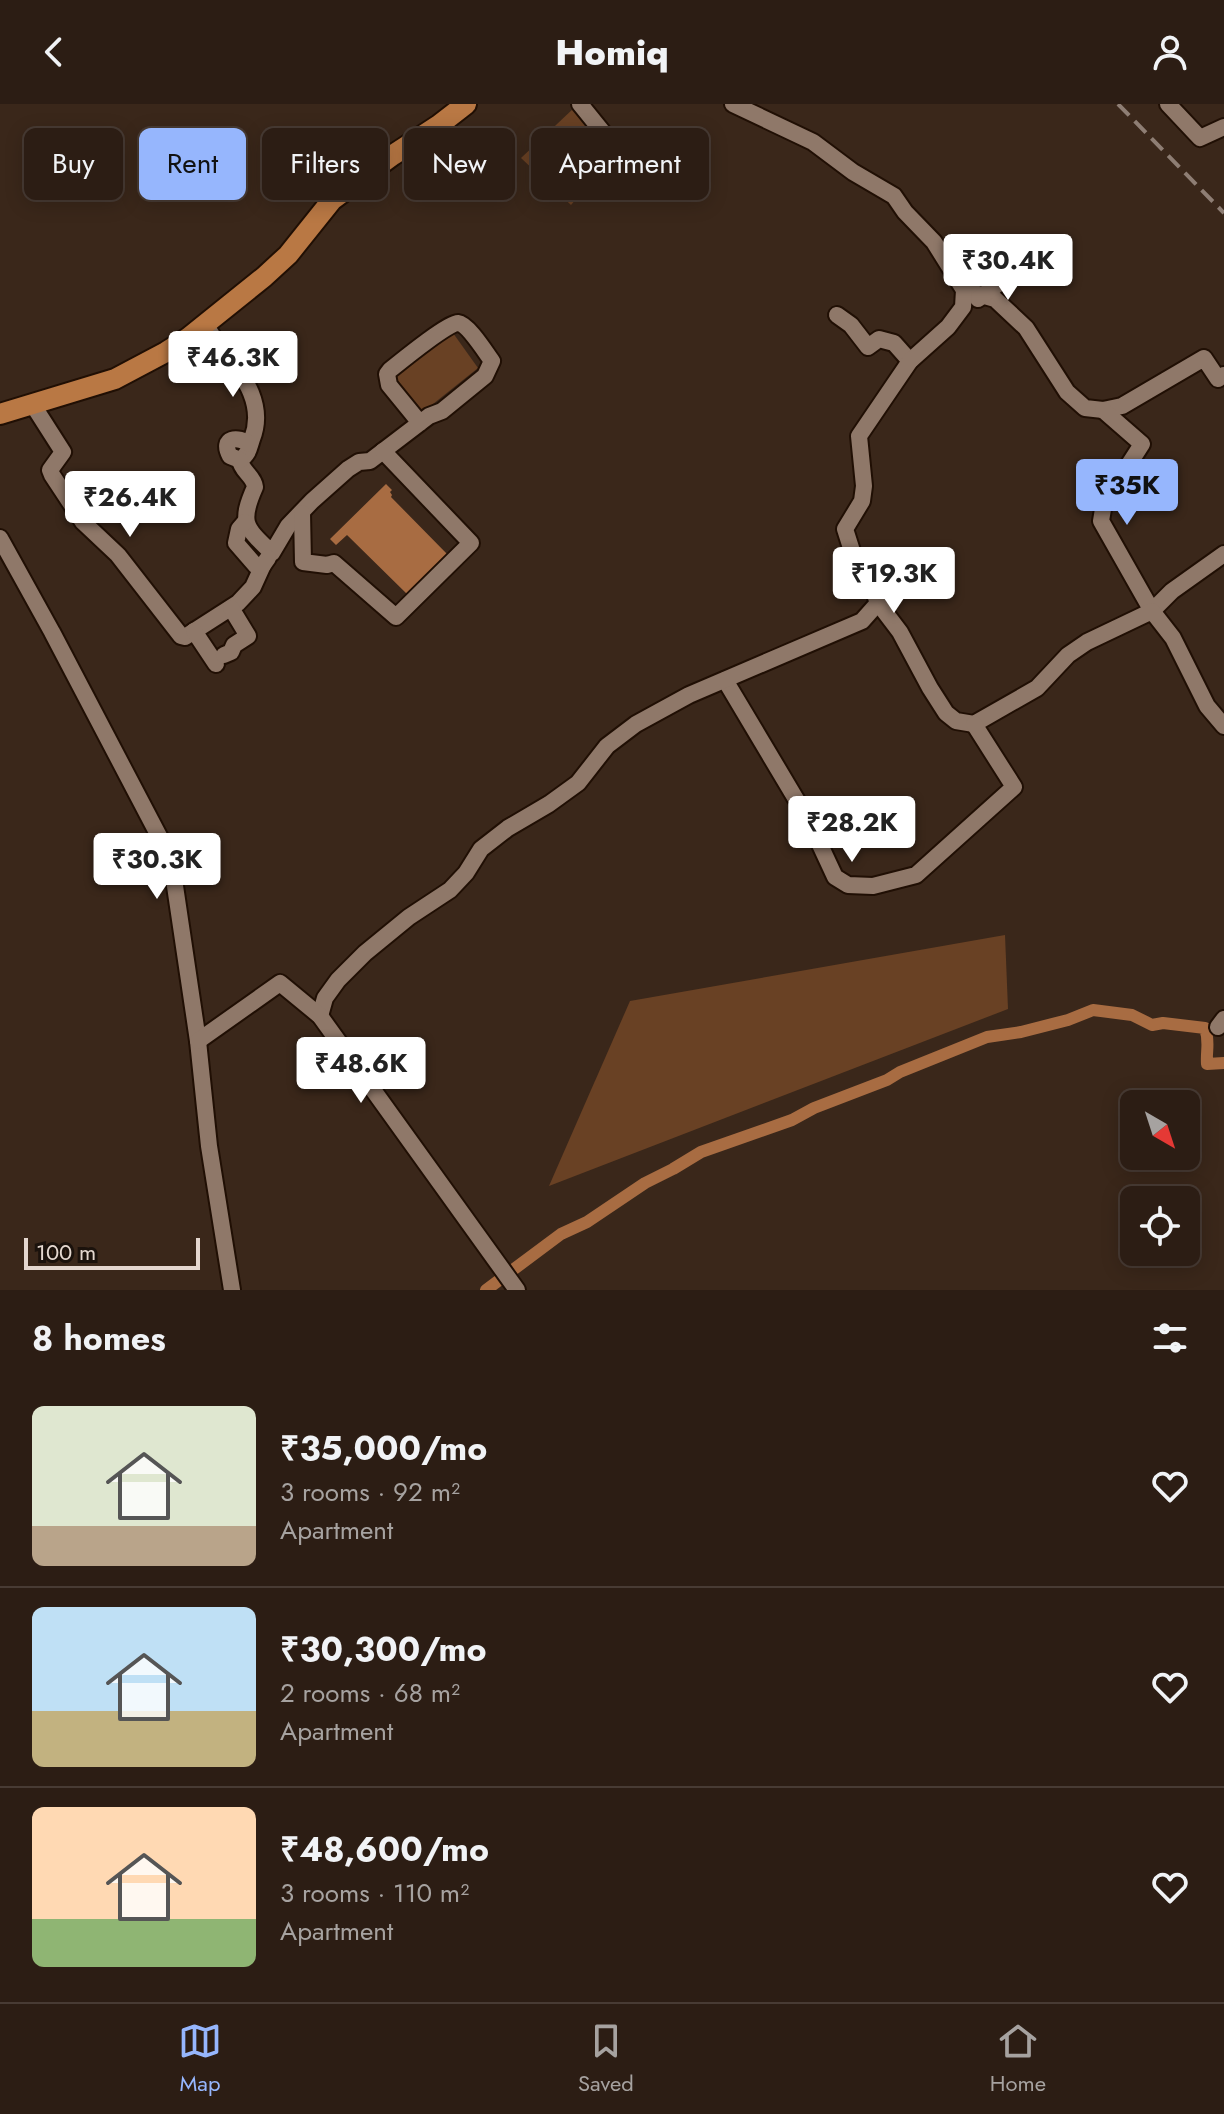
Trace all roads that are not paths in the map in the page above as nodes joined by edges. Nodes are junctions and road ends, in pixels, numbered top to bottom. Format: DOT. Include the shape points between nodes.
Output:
graph roads {
  1 [pos="466,104"];
  2 [pos="580,104"];
  3 [pos="733,104"];
  4 [pos="1168,104"];
  5 [pos="1224,127"];
  6 [pos="599,128"];
  7 [pos="1029,261"];
  8 [pos="983,296"];
  9 [pos="964,299"];
  10 [pos="837,315"];
  11 [pos="205,324"];
  12 [pos="910,361"];
  13 [pos="1224,375"];
  14 [pos="33,405"];
  15 [pos="1103,410"];
  16 [pos="0,414"];
  17 [pos="420,423"];
  18 [pos="383,451"];
  19 [pos="302,513"];
  20 [pos="0,538"];
  21 [pos="1224,554"];
  22 [pos="267,559"];
  23 [pos="878,603"];
  24 [pos="231,608"];
  25 [pos="1152,611"];
  26 [pos="194,631"];
  27 [pos="725,680"];
  28 [pos="974,724"];
  29 [pos="1224,726"];
  30 [pos="320,1016"];
  31 [pos="198,1041"];
  32 [pos="516,1289"];
  33 [pos="232,1290"];
  1 -- 11 [label="main road" via="332,200 288,255"];
  2 -- 6 [label="street"];
  3 -- 9 [label="street" via="813,142 894,196 934,242"];
  4 -- 5 [label="street" via="1200,138"];
  7 -- 8 [label="street"];
  8 -- 9 [label="street"];
  8 -- 15 [label="street" via="995,299 1026,328 1067,392 1085,408"];
  9 -- 12 [label="street" via="948,327"];
  10 -- 12 [label="street" via="868,347 879,339 894,343"];
  11 -- 14 [label="main road" via="115,379"];
  11 -- 22 [label="street" via="252,392 256,427 247,455 240,460 255,483 245,522"];
  12 -- 23 [label="street" via="859,436 862,501 845,529"];
  13 -- 15 [label="street" via="1218,379 1204,358 1122,406"];
  14 -- 16 [label="main road"];
  14 -- 26 [label="street" via="63,452 50,470 83,522 118,555 181,636"];
  15 -- 25 [label="street" via="1142,444 1104,503 1101,521"];
  17 -- 17 [label="street" via="389,385 387,374 439,333 462,324 491,366 442,411"];
  17 -- 18 [label="street"];
  18 -- 19 [label="street" via="353,465"];
  18 -- 19 [label="street" via="471,543 396,617 334,563 303,562"];
  19 -- 22 [label="street"];
  20 -- 31 [label="street" via="171,859"];
  21 -- 25 [label="street"];
  22 -- 24 [label="street" via="253,587"];
  23 -- 27 [label="street" via="862,621"];
  23 -- 28 [label="street" via="946,713"];
  24 -- 26 [label="street"];
  24 -- 26 [label="street" via="248,636 220,660"];
  25 -- 28 [label="street" via="1087,642 1037,688"];
  25 -- 29 [label="street"];
  27 -- 28 [label="street" via="809,821 835,877 848,885 873,886 916,875 1014,787"];
  27 -- 30 [label="street" via="636,724 607,746 578,783 481,849 450,890 409,917 338,980"];
  30 -- 31 [label="street" via="280,983"];
  30 -- 32 [label="street"];
  31 -- 33 [label="street"];
}
